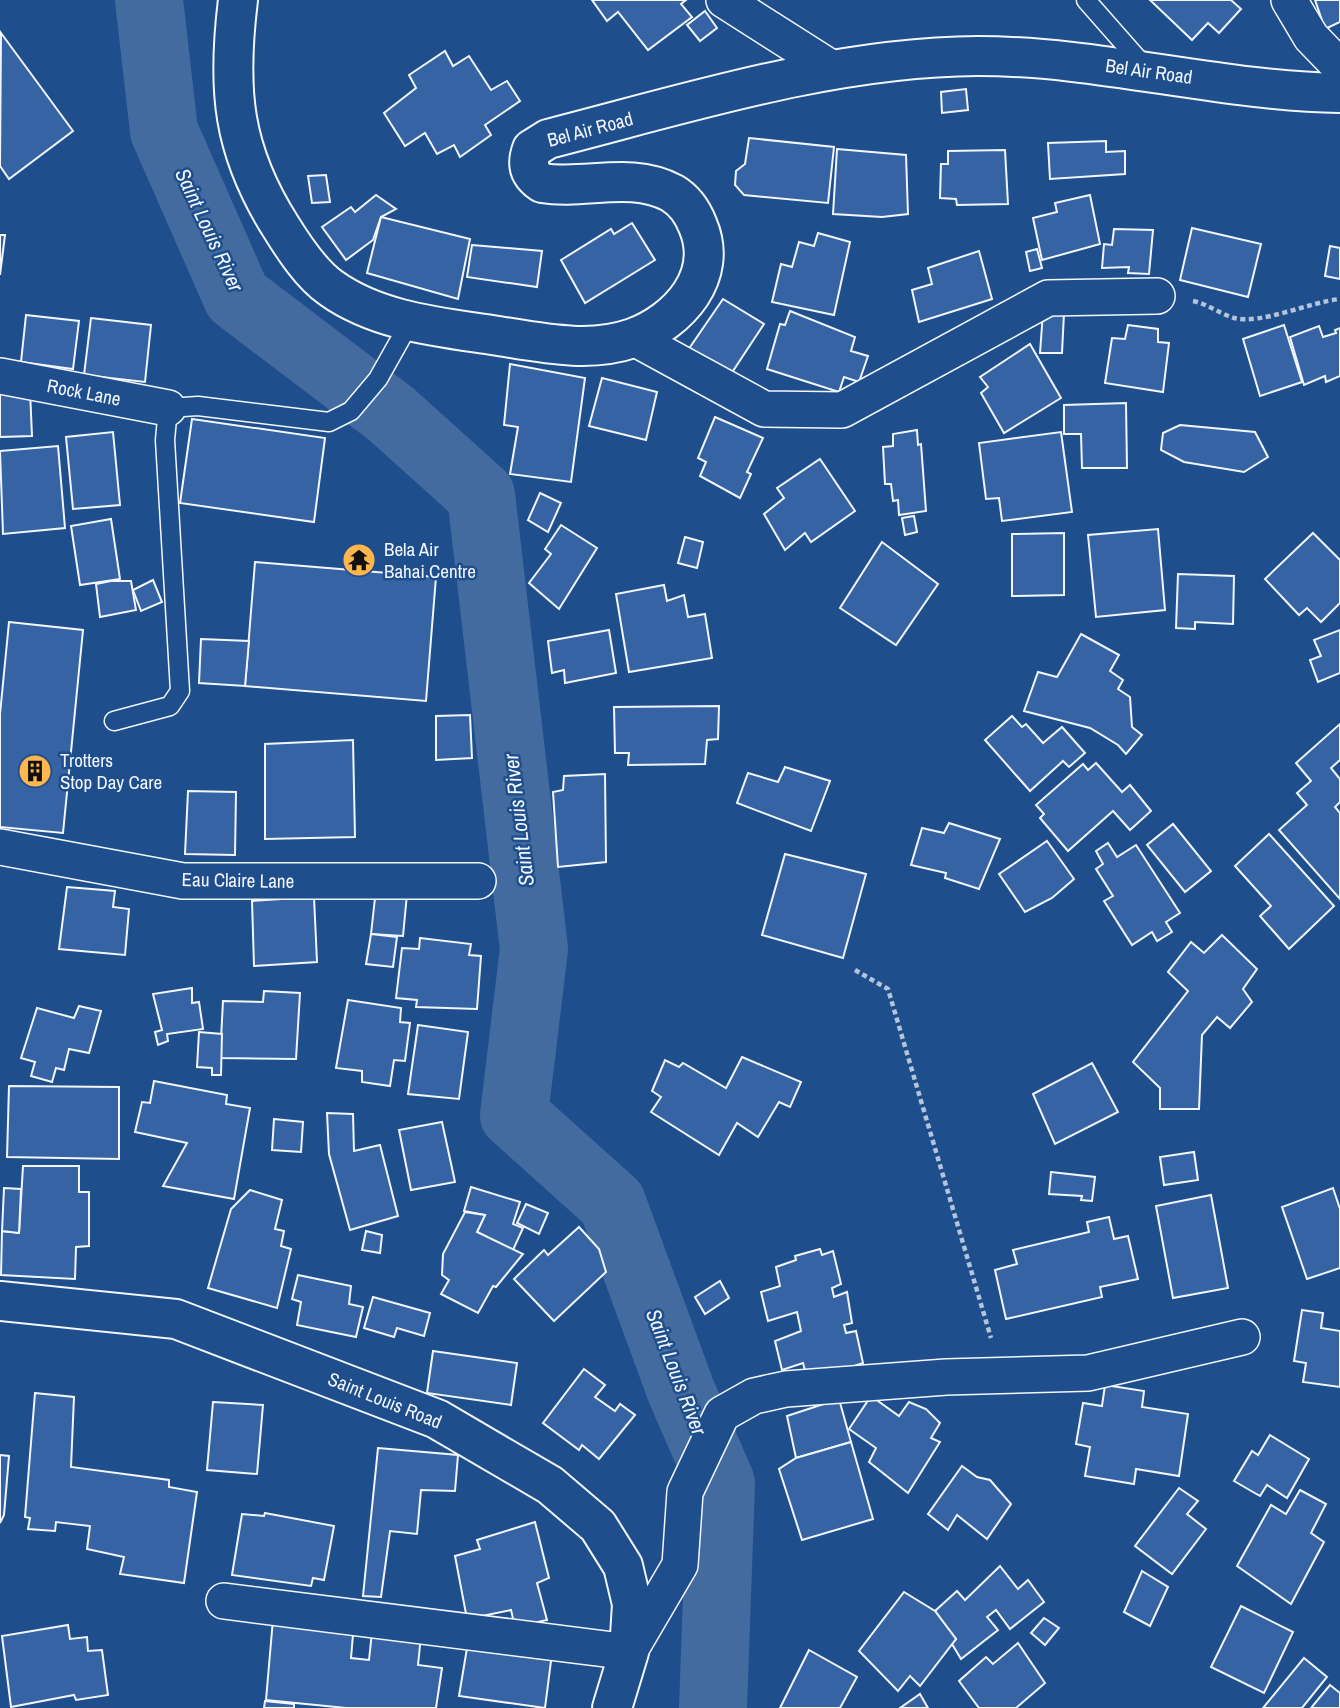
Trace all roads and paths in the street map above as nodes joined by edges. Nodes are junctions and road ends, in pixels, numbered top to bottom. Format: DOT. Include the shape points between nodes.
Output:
graph roads {
  1 [pos="239,0"];
  2 [pos="724,0"];
  3 [pos="1086,0"];
  4 [pos="1289,0"];
  5 [pos="1340,67"];
  6 [pos="831,68"];
  7 [pos="1149,71"];
  8 [pos="1340,93"];
  9 [pos="1157,296"];
  10 [pos="1340,299"];
  11 [pos="410,322"];
  12 [pos="634,338"];
  13 [pos="0,376"];
  14 [pos="168,408"];
  15 [pos="114,721"];
  16 [pos="0,847"];
  17 [pos="478,881"];
  18 [pos="855,970"];
  19 [pos="0,1301"];
  20 [pos="1242,1337"];
  21 [pos="1002,1376"];
  22 [pos="224,1601"];
  23 [pos="629,1652"];
  24 [pos="612,1708"];
  1 -- 11 [label="main road, Bel Air Road" via="231,68 235,113 247,161 267,204 294,248 331,288"];
  2 -- 6 [label="street"];
  3 -- 7 [label="lane"];
  4 -- 5 [label="street" via="1311,37"];
  6 -- 7 [label="main road, Bel Air Road" via="977,56"];
  6 -- 12 [label="main road, Bel Air Road" via="548,139 532,149 529,168 542,183 645,183 674,194 692,212 705,243 699,283 688,301 666,320"];
  7 -- 8 [label="main road, Bel Air Road" via="1288,92"];
  9 -- 10 [label="path" via="1197,301 1248,319"];
  9 -- 12 [label="street" via="1048,298 842,410 764,409"];
  11 -- 12 [label="main road, Bel Air Road" via="600,347"];
  11 -- 14 [label="lane" via="378,379 351,411 329,422 198,406"];
  13 -- 14 [label="street, Rock Lane"];
  14 -- 15 [label="lane" via="165,440 180,691 170,706"];
  16 -- 17 [label="street, Eau Claire Lane" via="183,881"];
  18 -- 21 [label="path" via="888,989"];
  19 -- 23 [label="main road, Saint Louis Road" via="176,1319 437,1419 550,1485 598,1526 623,1566 632,1604"];
  20 -- 21 [label="street" via="1088,1373"];
  21 -- 23 [label="street" via="786,1389 754,1396 722,1414 685,1492 680,1565"];
  22 -- 23 [label="street"];
  23 -- 24 [label="main road, Saint Louis Road"];
}
